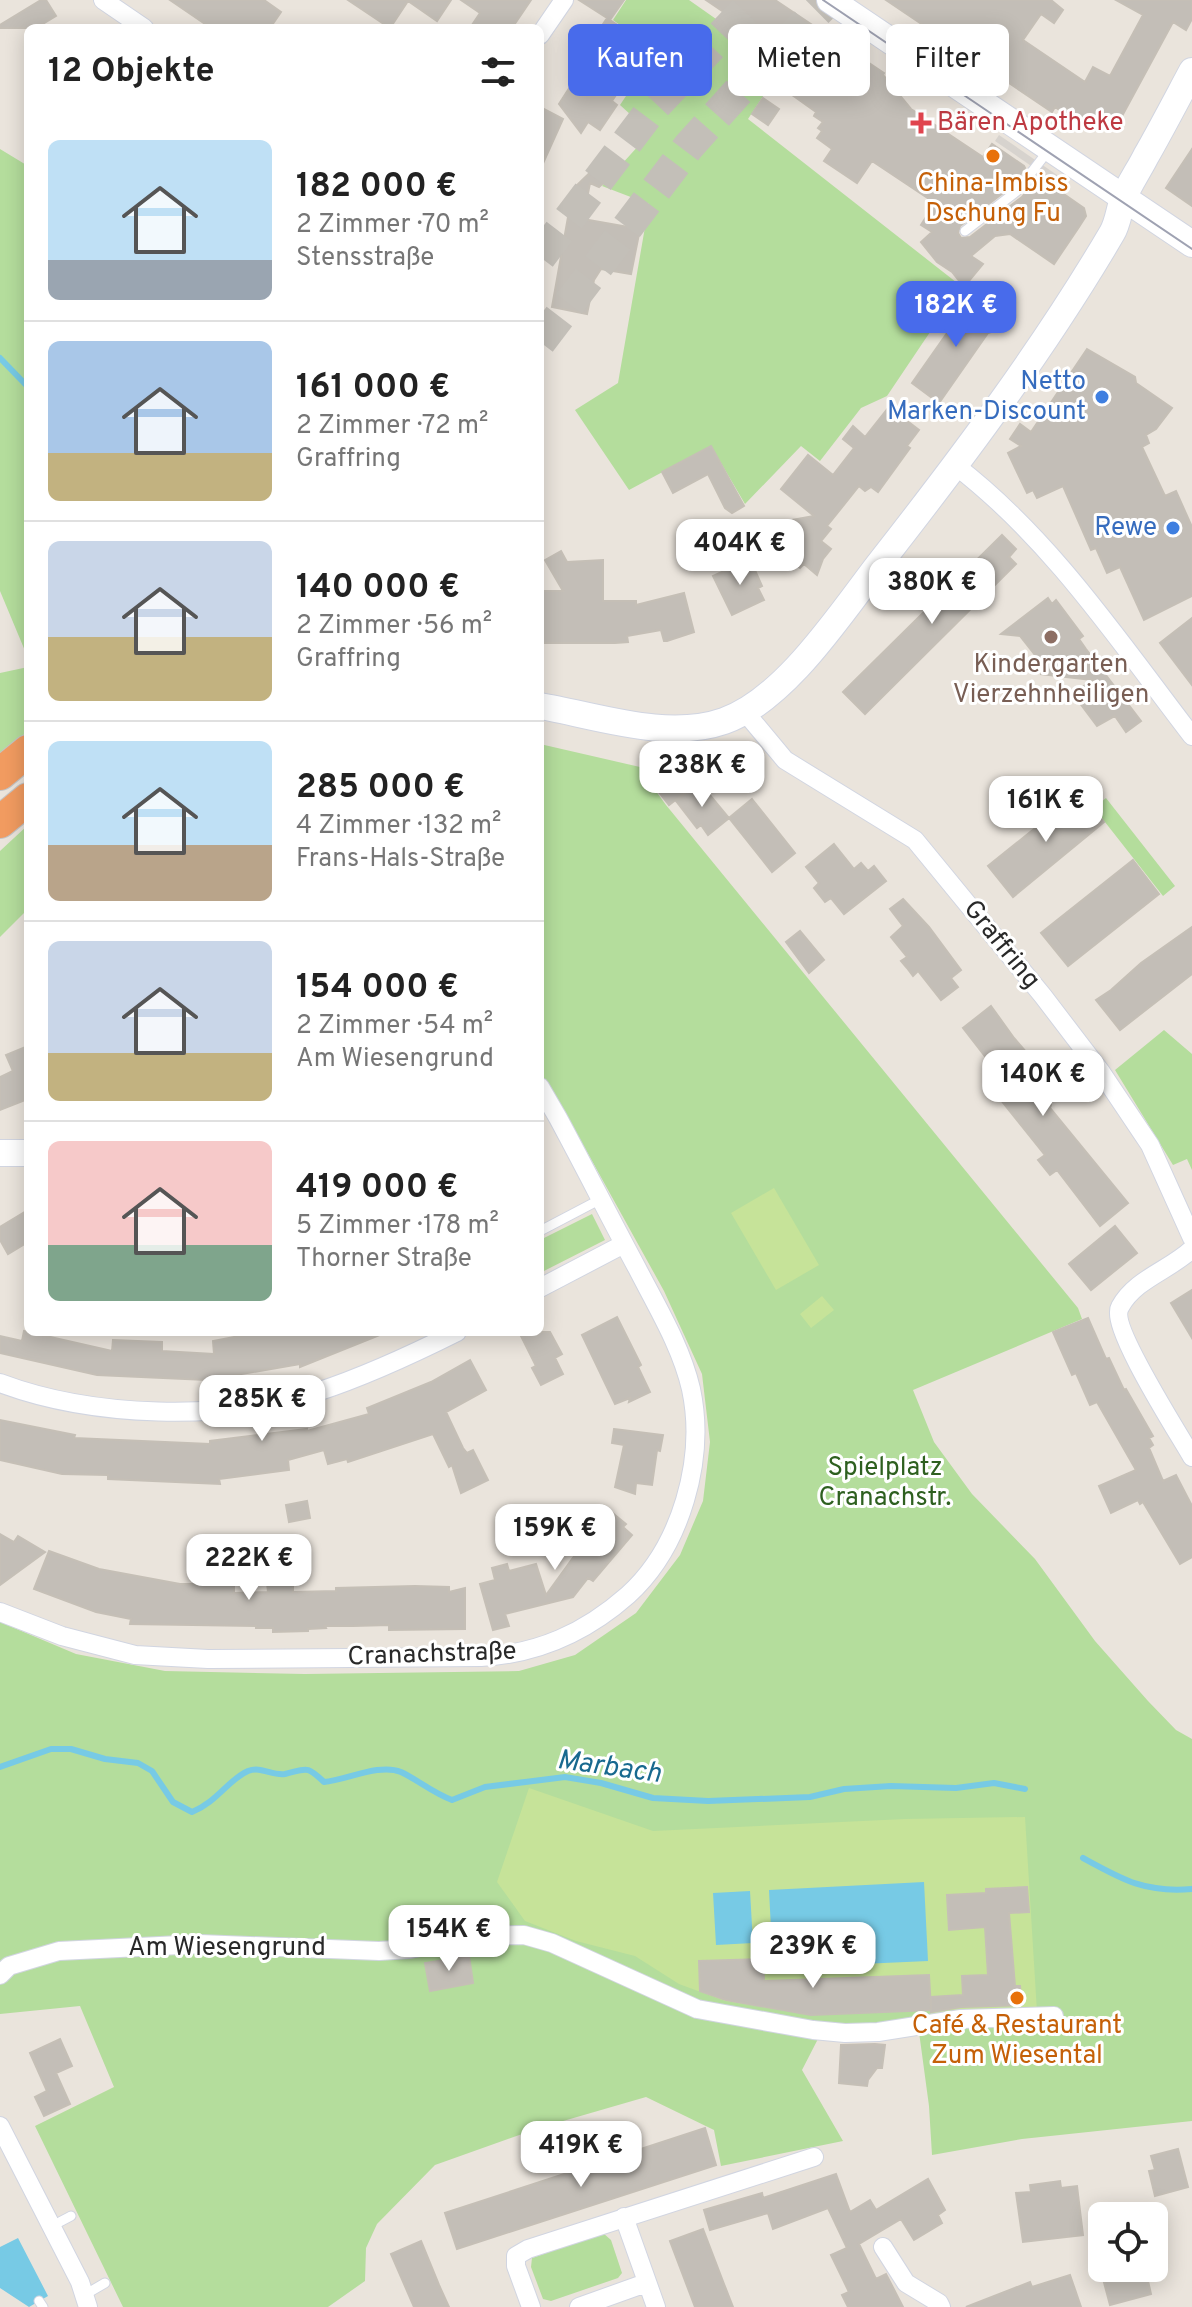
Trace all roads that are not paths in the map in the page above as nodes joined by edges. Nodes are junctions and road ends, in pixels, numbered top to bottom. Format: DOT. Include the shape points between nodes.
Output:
graph roads {
  1 [pos="103,0"];
  2 [pos="564,0"];
  3 [pos="830,0"];
  4 [pos="138,24"];
  5 [pos="544,29"];
  6 [pos="1192,71"];
  7 [pos="1050,148"];
  8 [pos="1124,198"];
  9 [pos="965,231"];
  10 [pos="1192,244"];
  11 [pos="956,466"];
  12 [pos="544,707"];
  13 [pos="745,712"];
  14 [pos="1192,736"];
  15 [pos="24,754"];
  16 [pos="0,774"];
  17 [pos="24,802"];
  18 [pos="0,822"];
  19 [pos="544,1094"];
  20 [pos="0,1153"];
  21 [pos="24,1153"];
  22 [pos="601,1199"];
  23 [pos="544,1229"];
  24 [pos="1192,1238"];
  25 [pos="624,1244"];
  26 [pos="1192,1249"];
  27 [pos="544,1286"];
  28 [pos="449,1336"];
  29 [pos="0,1383"];
  30 [pos="1192,1457"];
  31 [pos="0,1612"];
  32 [pos="0,1975"];
  33 [pos="1054,2016"];
  34 [pos="0,2126"];
  35 [pos="814,2157"];
  36 [pos="71,2216"];
  37 [pos="624,2217"];
  38 [pos="52,2226"];
  39 [pos="883,2247"];
  40 [pos="105,2283"];
  41 [pos="646,2283"];
  42 [pos="87,2300"];
  43 [pos="531,2307"];
  44 [pos="579,2307"];
  45 [pos="656,2307"];
  46 [pos="941,2307"];
  1 -- 4 [label="street"];
  2 -- 5 [label="street"];
  3 -- 7 [label="street"];
  6 -- 8 [label="street"];
  7 -- 8 [label="street"];
  7 -- 9 [label="lane" via="1017,191"];
  8 -- 10 [label="street"];
  8 -- 11 [label="street" via="1114,230"];
  11 -- 13 [label="street" via="808,653"];
  11 -- 14 [label="street" via="1067,574"];
  12 -- 13 [label="street" via="698,728"];
  13 -- 24 [label="street, Graffring" via="785,760 915,840 1101,1072 1150,1145"];
  15 -- 16 [label="highway"];
  17 -- 18 [label="highway"];
  19 -- 22 [label="street, Cranachstraße"];
  20 -- 21 [label="street"];
  22 -- 23 [label="lane"];
  22 -- 25 [label="street, Cranachstraße"];
  25 -- 27 [label="street"];
  25 -- 31 [label="street, Cranachstraße" via="684,1366 694,1409 693,1459 681,1513 644,1581 580,1631 509,1656 208,1659 135,1655 62,1636"];
  26 -- 30 [label="street" via="1134,1290 1118,1310 1118,1319"];
  28 -- 29 [label="street" via="366,1376 257,1404 188,1410 111,1408"];
  32 -- 33 [label="street, Am Wiesengrund" via="9,1966 59,1951 200,1944 379,1951 476,1936 524,1935 558,1940 697,2009 813,2030 878,2032 961,2019"];
  34 -- 38 [label="street"];
  35 -- 37 [label="street"];
  36 -- 38 [label="lane"];
  37 -- 41 [label="street"];
  37 -- 43 [label="street" via="516,2256"];
  38 -- 42 [label="street"];
  39 -- 46 [label="street" via="906,2283"];
  40 -- 42 [label="lane"];
  41 -- 44 [label="street"];
  41 -- 45 [label="street"];
}
